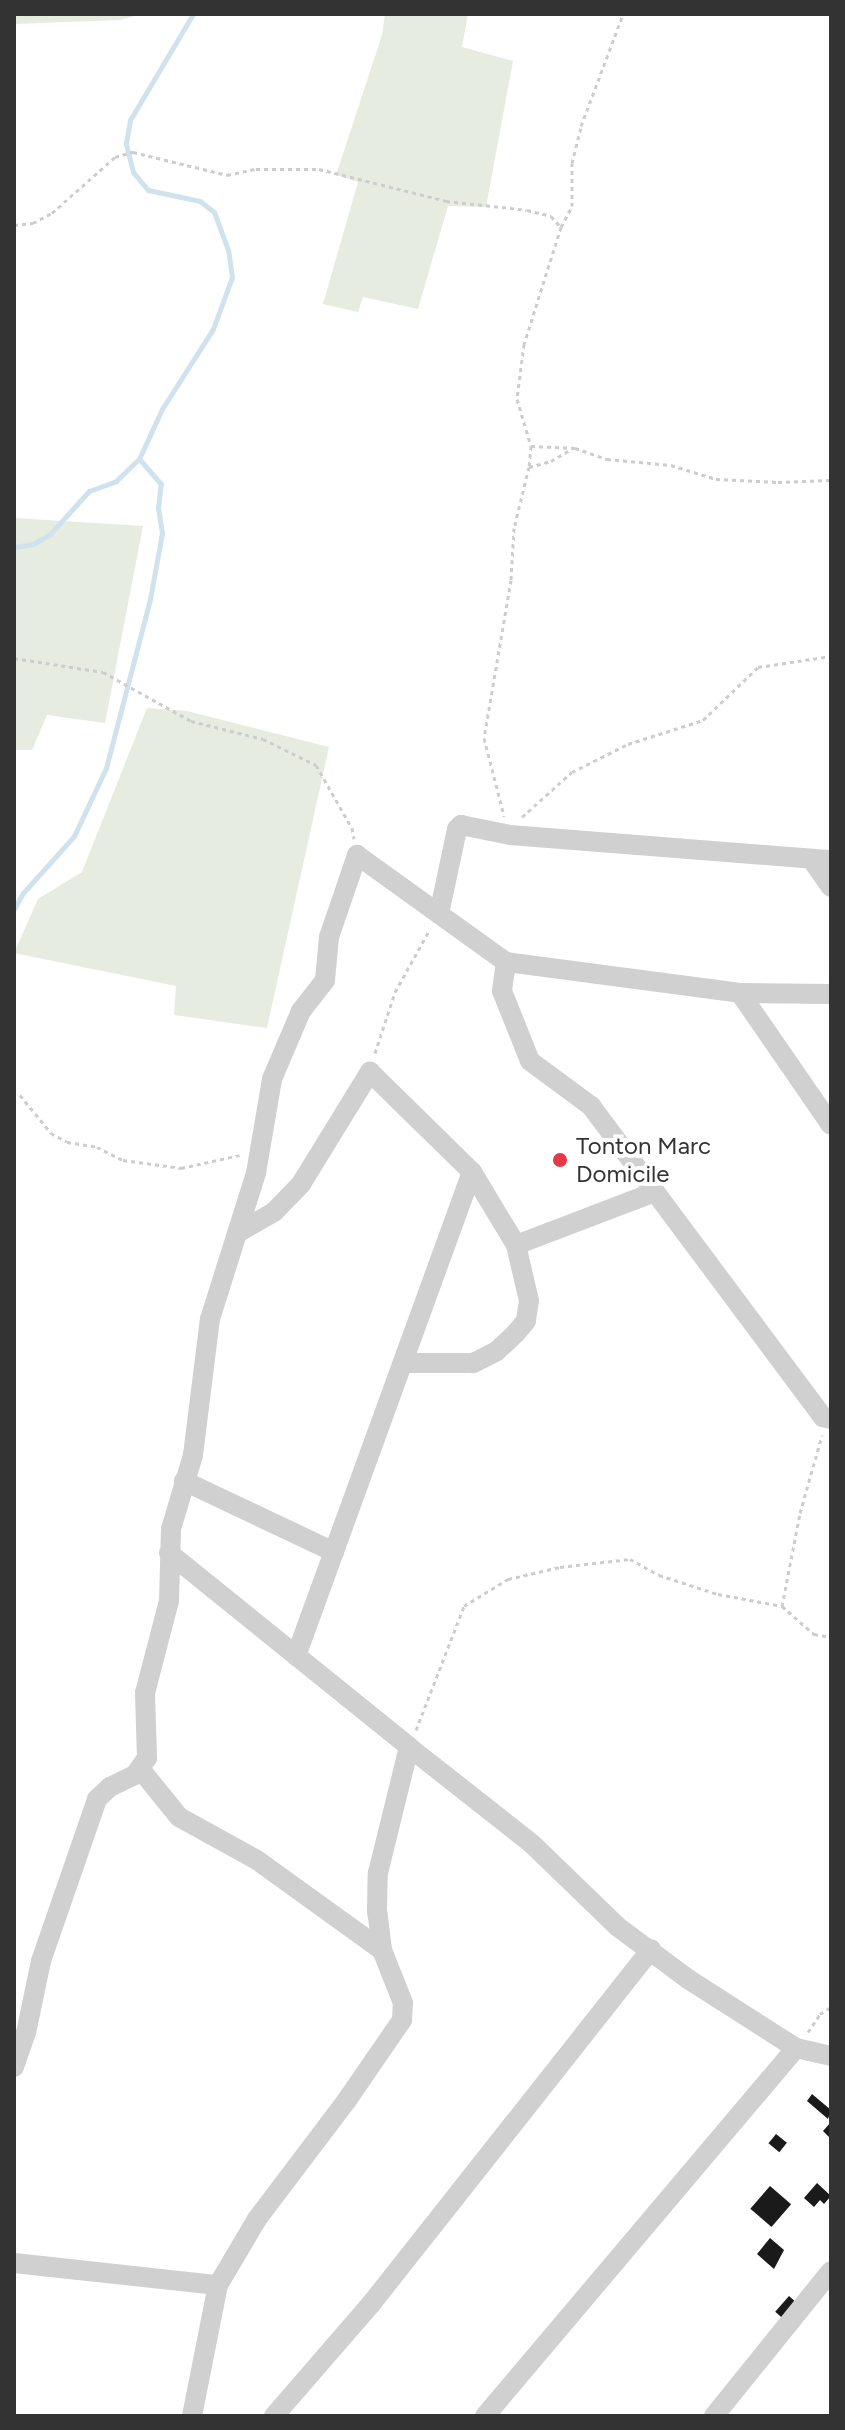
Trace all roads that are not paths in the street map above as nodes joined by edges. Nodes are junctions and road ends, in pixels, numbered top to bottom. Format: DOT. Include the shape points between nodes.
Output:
graph roads {
  1 [pos="821,860"];
  2 [pos="831,887"];
  3 [pos="439,914"];
  4 [pos="506,962"];
  5 [pos="740,993"];
  6 [pos="831,994"];
  7 [pos="831,1125"];
  8 [pos="472,1172"];
  9 [pos="655,1192"];
  10 [pos="239,1232"];
  11 [pos="516,1245"];
  12 [pos="404,1363"];
  13 [pos="829,1419"];
  14 [pos="184,1481"];
  15 [pos="334,1552"];
  16 [pos="169,1553"];
  17 [pos="296,1656"];
  18 [pos="409,1747"];
  19 [pos="141,1770"];
  20 [pos="651,1949"];
  21 [pos="382,1950"];
  22 [pos="796,2048"];
  23 [pos="831,2056"];
  24 [pos="14,2067"];
  25 [pos="14,2263"];
  26 [pos="831,2271"];
  27 [pos="218,2285"];
  28 [pos="192,2416"];
  29 [pos="274,2416"];
  30 [pos="485,2416"];
  31 [pos="714,2416"];
  1 -- 2 [label="street"];
  1 -- 3 [label="street" via="510,835 468,824 457,829"];
  3 -- 4 [label="street"];
  3 -- 10 [label="street" via="357,855 329,937 325,980 301,1011 272,1079"];
  4 -- 5 [label="street"];
  4 -- 9 [label="street" via="502,991 530,1061 591,1106"];
  5 -- 6 [label="street"];
  5 -- 7 [label="street"];
  8 -- 10 [label="street" via="370,1072 301,1184 274,1212"];
  8 -- 11 [label="street"];
  8 -- 12 [label="street"];
  9 -- 11 [label="street"];
  9 -- 13 [label="street"];
  10 -- 14 [label="street" via="210,1319 200,1421"];
  11 -- 12 [label="street" via="529,1301 526,1321 516,1333 473,1363"];
  12 -- 15 [label="street"];
  14 -- 15 [label="street"];
  14 -- 16 [label="street"];
  15 -- 17 [label="street"];
  16 -- 17 [label="street"];
  16 -- 19 [label="street" via="169,1601 145,1693 147,1758"];
  17 -- 18 [label="street"];
  18 -- 20 [label="street" via="531,1843 582,1896"];
  18 -- 21 [label="street" via="378,1873"];
  19 -- 21 [label="street" via="179,1817 257,1860"];
  19 -- 24 [label="street" via="97,1799 41,1961"];
  20 -- 22 [label="street" via="698,1986"];
  20 -- 29 [label="street" via="371,2304"];
  21 -- 27 [label="street" via="403,2003 402,2020 257,2219"];
  22 -- 23 [label="street"];
  22 -- 30 [label="street"];
  25 -- 27 [label="street"];
  26 -- 31 [label="street"];
  27 -- 28 [label="street"];
}
